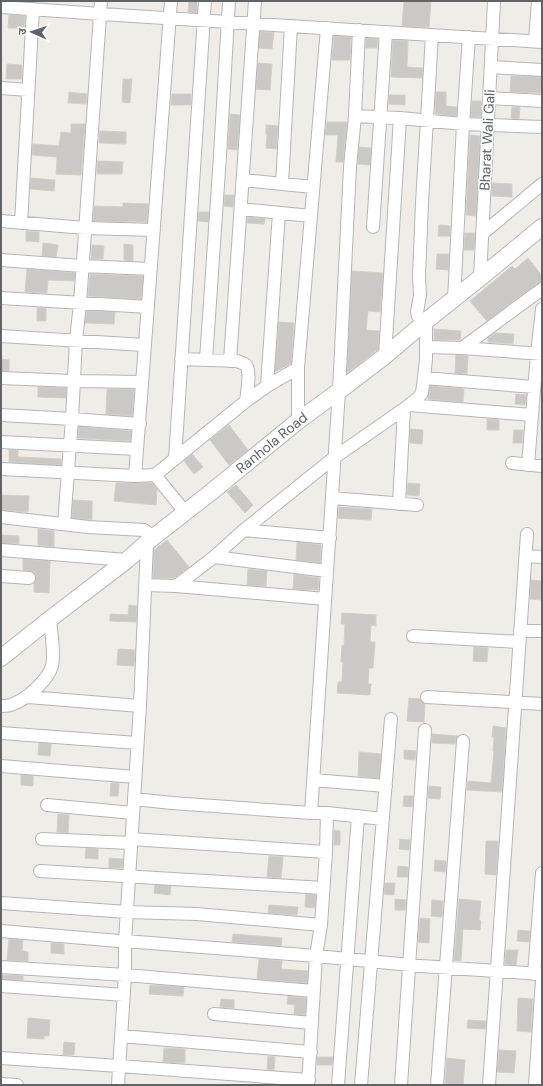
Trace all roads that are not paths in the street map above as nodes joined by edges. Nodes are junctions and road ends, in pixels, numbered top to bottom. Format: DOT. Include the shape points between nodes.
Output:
graph roads {
  1 [pos="101,1"];
  2 [pos="171,1"];
  3 [pos="206,1"];
  4 [pos="230,1"];
  5 [pos="255,1"];
  6 [pos="494,1"];
  7 [pos="538,1"];
  8 [pos="8,5"];
  9 [pos="53,6"];
  10 [pos="33,9"];
  11 [pos="100,14"];
  12 [pos="169,18"];
  13 [pos="204,20"];
  14 [pos="228,22"];
  15 [pos="254,23"];
  16 [pos="292,26"];
  17 [pos="327,28"];
  18 [pos="359,30"];
  19 [pos="386,32"];
  20 [pos="432,35"];
  21 [pos="469,37"];
  22 [pos="493,39"];
  23 [pos="538,42"];
  24 [pos="491,67"];
  25 [pos="542,70"];
  26 [pos="1,88"];
  27 [pos="28,90"];
  28 [pos="490,98"];
  29 [pos="542,101"];
  30 [pos="355,116"];
  31 [pos="381,117"];
  32 [pos="400,118"];
  33 [pos="426,121"];
  34 [pos="463,124"];
  35 [pos="488,125"];
  36 [pos="542,127"];
  37 [pos="243,180"];
  38 [pos="282,184"];
  39 [pos="542,184"];
  40 [pos="313,187"];
  41 [pos="241,209"];
  42 [pos="279,213"];
  43 [pos="311,216"];
  44 [pos="1,221"];
  45 [pos="21,223"];
  46 [pos="373,227"];
  47 [pos="542,227"];
  48 [pos="85,228"];
  49 [pos="154,230"];
  50 [pos="482,234"];
  51 [pos="1,260"];
  52 [pos="82,266"];
  53 [pos="151,269"];
  54 [pos="480,278"];
  55 [pos="542,289"];
  56 [pos="1,298"];
  57 [pos="454,300"];
  58 [pos="80,304"];
  59 [pos="148,307"];
  60 [pos="542,309"];
  61 [pos="426,321"];
  62 [pos="1,336"];
  63 [pos="76,340"];
  64 [pos="144,345"];
  65 [pos="426,346"];
  66 [pos="462,348"];
  67 [pos="539,354"];
  68 [pos="385,356"];
  69 [pos="181,359"];
  70 [pos="206,360"];
  71 [pos="230,361"];
  72 [pos="298,368"];
  73 [pos="1,378"];
  74 [pos="424,378"];
  75 [pos="73,381"];
  76 [pos="142,382"];
  77 [pos="267,386"];
  78 [pos="534,387"];
  79 [pos="339,391"];
  80 [pos="246,400"];
  81 [pos="406,407"];
  82 [pos="1,415"];
  83 [pos="532,415"];
  84 [pos="72,419"];
  85 [pos="298,421"];
  86 [pos="140,424"];
  87 [pos="1,442"];
  88 [pos="70,446"];
  89 [pos="137,449"];
  90 [pos="335,457"];
  91 [pos="175,460"];
  92 [pos="512,463"];
  93 [pos="528,464"];
  94 [pos="542,466"];
  95 [pos="1,469"];
  96 [pos="67,473"];
  97 [pos="155,475"];
  98 [pos="135,476"];
  99 [pos="332,498"];
  100 [pos="398,504"];
  101 [pos="417,505"];
  102 [pos="186,512"];
  103 [pos="1,517"];
  104 [pos="64,524"];
  105 [pos="244,530"];
  106 [pos="527,534"];
  107 [pos="330,538"];
  108 [pos="149,541"];
  109 [pos="1,550"];
  110 [pos="526,556"];
  111 [pos="214,557"];
  112 [pos="542,557"];
  113 [pos="127,560"];
  114 [pos="327,571"];
  115 [pos="1,576"];
  116 [pos="29,578"];
  117 [pos="146,585"];
  118 [pos="176,586"];
  119 [pos="325,599"];
  120 [pos="50,619"];
  121 [pos="542,631"];
  122 [pos="413,636"];
  123 [pos="520,636"];
  124 [pos="1,658"];
  125 [pos="28,697"];
  126 [pos="427,697"];
  127 [pos="515,703"];
  128 [pos="542,704"];
  129 [pos="1,706"];
  130 [pos="140,706"];
  131 [pos="391,719"];
  132 [pos="425,730"];
  133 [pos="1,733"];
  134 [pos="463,742"];
  135 [pos="138,743"];
  136 [pos="1,766"];
  137 [pos="135,778"];
  138 [pos="313,780"];
  139 [pos="386,786"];
  140 [pos="134,799"];
  141 [pos="47,805"];
  142 [pos="133,813"];
  143 [pos="311,813"];
  144 [pos="327,813"];
  145 [pos="358,816"];
  146 [pos="383,819"];
  147 [pos="42,839"];
  148 [pos="131,841"];
  149 [pos="326,852"];
  150 [pos="40,871"];
  151 [pos="542,873"];
  152 [pos="129,876"];
  153 [pos="323,888"];
  154 [pos="1,903"];
  155 [pos="127,912"];
  156 [pos="321,925"];
  157 [pos="1,931"];
  158 [pos="125,941"];
  159 [pos="316,956"];
  160 [pos="347,959"];
  161 [pos="372,961"];
  162 [pos="408,965"];
  163 [pos="1,967"];
  164 [pos="446,968"];
  165 [pos="496,971"];
  166 [pos="125,975"];
  167 [pos="539,976"];
  168 [pos="1,986"];
  169 [pos="314,991"];
  170 [pos="124,995"];
  171 [pos="214,1014"];
  172 [pos="312,1023"];
  173 [pos="121,1036"];
  174 [pos="310,1052"];
  175 [pos="1,1058"];
  176 [pos="119,1066"];
  177 [pos="220,1080"];
  178 [pos="246,1080"];
  179 [pos="274,1082"];
  180 [pos="309,1083"];
  181 [pos="1,1084"];
  182 [pos="17,1085"];
  183 [pos="118,1085"];
  184 [pos="338,1085"];
  185 [pos="362,1085"];
  186 [pos="401,1085"];
  187 [pos="437,1085"];
  188 [pos="489,1085"];
  189 [pos="535,1085"];
  1 -- 11 [label="street"];
  2 -- 12 [label="street"];
  3 -- 13 [label="street"];
  4 -- 14 [label="street"];
  5 -- 15 [label="street"];
  6 -- 22 [label="street, Bharat Wali Gali"];
  7 -- 23 [label="street"];
  8 -- 10 [label="street"];
  9 -- 10 [label="street"];
  9 -- 11 [label="street"];
  10 -- 27 [label="street"];
  11 -- 12 [label="street"];
  11 -- 48 [label="street"];
  12 -- 13 [label="street"];
  12 -- 49 [label="street"];
  13 -- 14 [label="street"];
  13 -- 69 [label="street"];
  14 -- 15 [label="street"];
  14 -- 70 [label="street"];
  15 -- 16 [label="street"];
  15 -- 37 [label="street"];
  16 -- 17 [label="street"];
  16 -- 38 [label="street"];
  17 -- 18 [label="street"];
  17 -- 40 [label="street"];
  18 -- 19 [label="street"];
  18 -- 30 [label="street"];
  19 -- 20 [label="street"];
  19 -- 31 [label="street"];
  20 -- 21 [label="street"];
  20 -- 33 [label="street"];
  21 -- 22 [label="street"];
  21 -- 34 [label="street"];
  22 -- 23 [label="street"];
  22 -- 24 [label="street, Bharat Wali Gali"];
  24 -- 25 [label="street"];
  24 -- 28 [label="street, Bharat Wali Gali"];
  26 -- 27 [label="street"];
  27 -- 45 [label="street"];
  28 -- 29 [label="street"];
  28 -- 35 [label="street, Bharat Wali Gali"];
  30 -- 31 [label="street"];
  30 -- 79 [label="street" via="350,167"];
  31 -- 32 [label="street"];
  31 -- 46 [label="street"];
  32 -- 33 [label="street"];
  32 -- 68 [label="street"];
  33 -- 34 [label="street"];
  33 -- 61 [label="street" via="420,295 417,312 418,316"];
  34 -- 35 [label="street"];
  34 -- 57 [label="street"];
  35 -- 36 [label="street"];
  35 -- 50 [label="street, Bharat Wali Gali"];
  37 -- 38 [label="street"];
  37 -- 41 [label="street"];
  38 -- 40 [label="street"];
  39 -- 50 [label="street"];
  40 -- 43 [label="street"];
  41 -- 42 [label="street"];
  41 -- 71 [label="street"];
  42 -- 43 [label="street"];
  42 -- 77 [label="street"];
  43 -- 72 [label="street"];
  44 -- 45 [label="street"];
  45 -- 48 [label="street"];
  47 -- 54 [label="street, Ranhola Road"];
  48 -- 49 [label="street"];
  48 -- 52 [label="street"];
  49 -- 53 [label="street"];
  50 -- 54 [label="street, Bharat Wali Gali"];
  51 -- 52 [label="street"];
  52 -- 53 [label="street"];
  52 -- 58 [label="street"];
  53 -- 59 [label="street"];
  54 -- 57 [label="street, Ranhola Road"];
  55 -- 66 [label="street"];
  56 -- 58 [label="street"];
  57 -- 61 [label="street, Ranhola Road"];
  58 -- 59 [label="street"];
  58 -- 63 [label="street"];
  59 -- 64 [label="street"];
  60 -- 67 [label="street"];
  61 -- 65 [label="street"];
  61 -- 68 [label="street, Ranhola Road"];
  62 -- 63 [label="street"];
  63 -- 64 [label="street"];
  63 -- 75 [label="street"];
  64 -- 76 [label="street"];
  65 -- 66 [label="street"];
  65 -- 74 [label="street"];
  66 -- 67 [label="street"];
  67 -- 78 [label="street"];
  68 -- 79 [label="street, Ranhola Road"];
  69 -- 70 [label="street"];
  69 -- 91 [label="street"];
  70 -- 71 [label="street"];
  71 -- 80 [label="street" via="241,362 248,370"];
  72 -- 77 [label="street"];
  72 -- 85 [label="street"];
  73 -- 75 [label="street"];
  74 -- 78 [label="street"];
  74 -- 81 [label="street" via="422,393"];
  75 -- 76 [label="street"];
  75 -- 84 [label="street"];
  76 -- 86 [label="street"];
  77 -- 80 [label="street"];
  78 -- 83 [label="street"];
  79 -- 85 [label="street, Ranhola Road"];
  79 -- 90 [label="street"];
  80 -- 91 [label="street"];
  81 -- 83 [label="street"];
  81 -- 90 [label="street"];
  81 -- 100 [label="street"];
  82 -- 84 [label="street"];
  83 -- 93 [label="street"];
  84 -- 86 [label="street"];
  84 -- 88 [label="street"];
  85 -- 102 [label="street, Ranhola Road"];
  86 -- 89 [label="street"];
  87 -- 88 [label="street"];
  88 -- 89 [label="street"];
  88 -- 96 [label="street"];
  89 -- 98 [label="street"];
  90 -- 99 [label="street"];
  90 -- 105 [label="street"];
  91 -- 97 [label="street"];
  92 -- 93 [label="street"];
  93 -- 94 [label="street"];
  95 -- 96 [label="street"];
  96 -- 98 [label="street"];
  96 -- 104 [label="street"];
  97 -- 98 [label="street"];
  97 -- 102 [label="street"];
  99 -- 100 [label="street"];
  99 -- 107 [label="street"];
  100 -- 101 [label="street"];
  102 -- 108 [label="street, Ranhola Road"];
  103 -- 104 [label="street"];
  104 -- 108 [label="street" via="144,530"];
  105 -- 107 [label="street"];
  105 -- 111 [label="street"];
  106 -- 110 [label="street"];
  107 -- 114 [label="street"];
  108 -- 113 [label="street, Ranhola Road"];
  108 -- 117 [label="street"];
  109 -- 113 [label="street"];
  110 -- 112 [label="street"];
  110 -- 123 [label="street"];
  111 -- 114 [label="street"];
  111 -- 118 [label="street"];
  113 -- 120 [label="street, Ranhola Road"];
  114 -- 119 [label="street"];
  115 -- 116 [label="street"];
  117 -- 118 [label="street"];
  117 -- 130 [label="street"];
  118 -- 119 [label="street"];
  119 -- 138 [label="street"];
  120 -- 124 [label="street, Ranhola Road"];
  120 -- 125 [label="street" via="52,665 49,675"];
  121 -- 123 [label="street"];
  122 -- 123 [label="street"];
  123 -- 127 [label="street"];
  125 -- 129 [label="street" via="12,705"];
  125 -- 130 [label="street"];
  126 -- 127 [label="street"];
  127 -- 128 [label="street"];
  127 -- 165 [label="street"];
  130 -- 135 [label="street"];
  131 -- 139 [label="street"];
  132 -- 162 [label="street"];
  133 -- 135 [label="street"];
  134 -- 164 [label="street"];
  135 -- 137 [label="street"];
  136 -- 137 [label="street"];
  137 -- 140 [label="street"];
  138 -- 139 [label="street"];
  138 -- 143 [label="street"];
  139 -- 146 [label="street"];
  140 -- 142 [label="street"];
  140 -- 143 [label="street"];
  141 -- 142 [label="street"];
  142 -- 148 [label="street"];
  143 -- 144 [label="street"];
  144 -- 145 [label="street"];
  144 -- 149 [label="street"];
  145 -- 146 [label="street"];
  145 -- 160 [label="street"];
  146 -- 161 [label="street"];
  147 -- 148 [label="street"];
  148 -- 149 [label="street"];
  148 -- 152 [label="street"];
  149 -- 153 [label="street"];
  150 -- 152 [label="street"];
  151 -- 167 [label="street"];
  152 -- 153 [label="street"];
  152 -- 155 [label="street"];
  153 -- 156 [label="street"];
  154 -- 155 [label="street"];
  155 -- 156 [label="street" via="197,914"];
  155 -- 158 [label="street"];
  156 -- 159 [label="street"];
  157 -- 158 [label="street"];
  158 -- 159 [label="street"];
  158 -- 166 [label="street"];
  159 -- 160 [label="street"];
  159 -- 169 [label="street"];
  160 -- 161 [label="street"];
  160 -- 184 [label="street"];
  161 -- 162 [label="street"];
  161 -- 185 [label="street"];
  162 -- 164 [label="street"];
  162 -- 186 [label="street"];
  163 -- 166 [label="street"];
  164 -- 165 [label="street"];
  164 -- 187 [label="street"];
  165 -- 167 [label="street"];
  165 -- 188 [label="street"];
  166 -- 169 [label="street"];
  166 -- 170 [label="street"];
  167 -- 189 [label="street"];
  168 -- 170 [label="street"];
  169 -- 172 [label="street"];
  170 -- 173 [label="street"];
  171 -- 172 [label="street"];
  172 -- 174 [label="street"];
  173 -- 174 [label="street"];
  173 -- 176 [label="street"];
  174 -- 180 [label="street"];
  175 -- 176 [label="street"];
  176 -- 177 [label="street"];
  176 -- 183 [label="street"];
  177 -- 178 [label="street"];
  178 -- 179 [label="street"];
  179 -- 180 [label="street"];
  181 -- 182 [label="street"];
}
